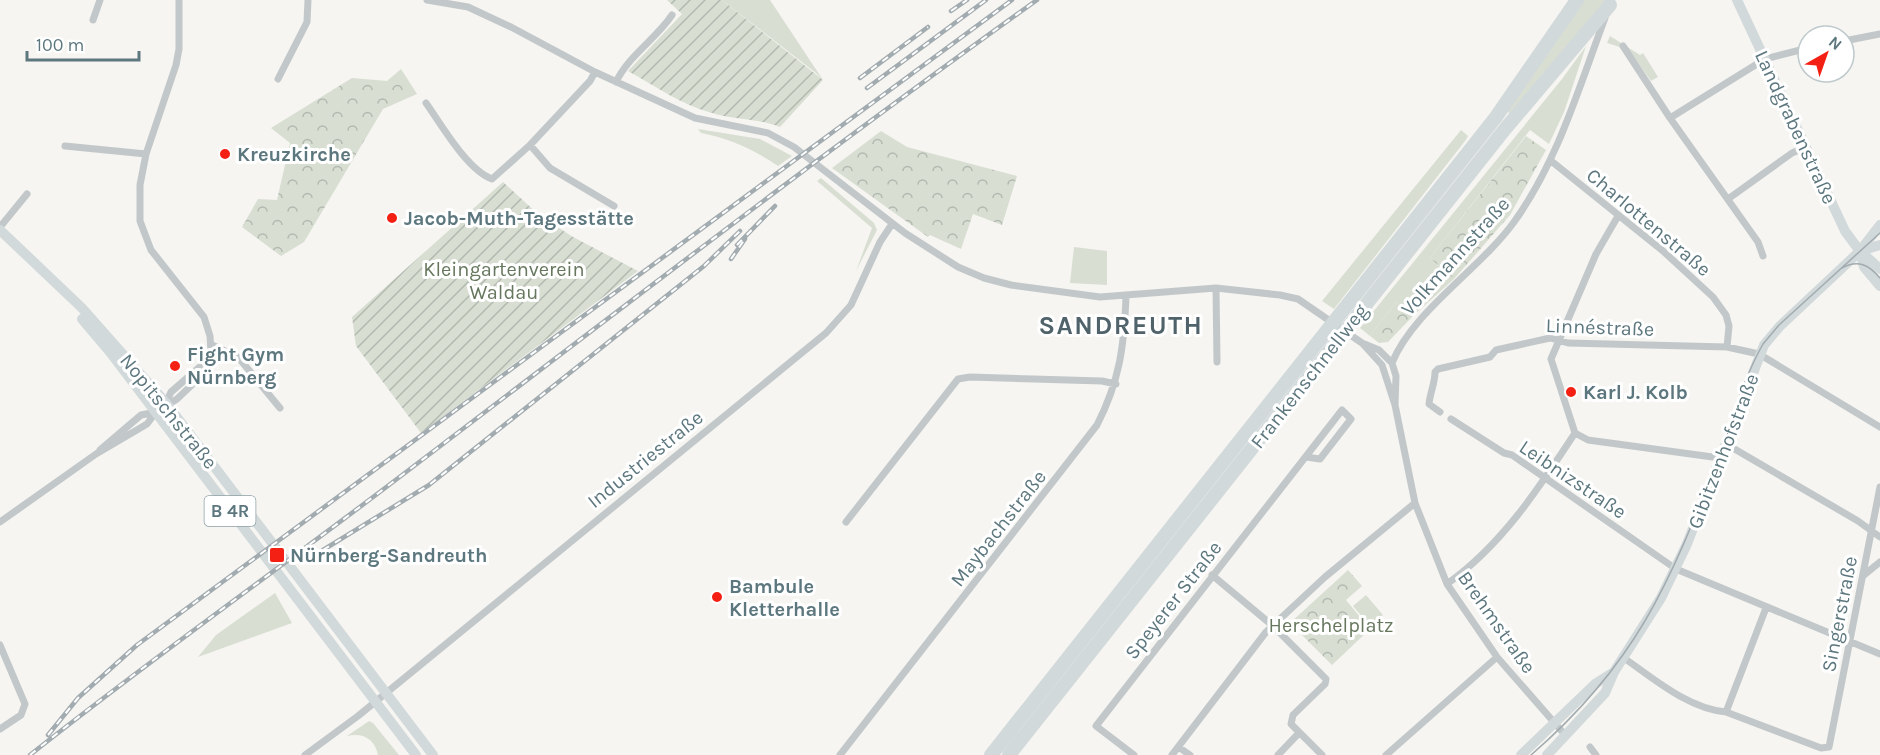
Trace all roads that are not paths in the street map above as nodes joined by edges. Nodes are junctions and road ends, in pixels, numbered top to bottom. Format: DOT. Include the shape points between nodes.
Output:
graph roads {
  1 [pos="100,0"];
  2 [pos="178,0"];
  3 [pos="308,0"];
  4 [pos="427,0"];
  5 [pos="1577,0"];
  6 [pos="1737,0"];
  7 [pos="1612,2"];
  8 [pos="469,4"];
  9 [pos="672,15"];
  10 [pos="93,20"];
  11 [pos="1880,34"];
  12 [pos="1856,39"];
  13 [pos="1623,46"];
  14 [pos="1796,51"];
  15 [pos="1765,59"];
  16 [pos="595,72"];
  17 [pos="278,80"];
  18 [pos="616,82"];
  19 [pos="426,103"];
  20 [pos="1670,118"];
  21 [pos="530,145"];
  22 [pos="64,146"];
  23 [pos="1806,147"];
  24 [pos="146,154"];
  25 [pos="1550,160"];
  26 [pos="27,194"];
  27 [pos="1728,199"];
  28 [pos="614,206"];
  29 [pos="1618,216"];
  30 [pos="892,224"];
  31 [pos="1880,225"];
  32 [pos="0,229"];
  33 [pos="0,240"];
  34 [pos="1880,245"];
  35 [pos="1860,251"];
  36 [pos="1763,256"];
  37 [pos="1880,269"];
  38 [pos="1880,286"];
  39 [pos="1216,288"];
  40 [pos="1126,297"];
  41 [pos="1558,340"];
  42 [pos="1362,343"];
  43 [pos="212,345"];
  44 [pos="1727,347"];
  45 [pos="1759,354"];
  46 [pos="1217,362"];
  47 [pos="1392,363"];
  48 [pos="1382,365"];
  49 [pos="1116,384"];
  50 [pos="166,403"];
  51 [pos="1395,405"];
  52 [pos="280,408"];
  53 [pos="156,412"];
  54 [pos="1440,412"];
  55 [pos="1450,419"];
  56 [pos="1880,427"];
  57 [pos="1575,433"];
  58 [pos="1726,444"];
  59 [pos="1306,457"];
  60 [pos="1720,459"];
  61 [pos="1544,480"];
  62 [pos="1880,487"];
  63 [pos="1415,503"];
  64 [pos="0,522"];
  65 [pos="846,522"];
  66 [pos="1872,533"];
  67 [pos="1880,537"];
  68 [pos="1880,562"];
  69 [pos="1676,569"];
  70 [pos="1212,575"];
  71 [pos="1864,575"];
  72 [pos="1447,584"];
  73 [pos="1766,608"];
  74 [pos="1273,626"];
  75 [pos="1851,641"];
  76 [pos="0,645"];
  77 [pos="1880,654"];
  78 [pos="1497,657"];
  79 [pos="1624,658"];
  80 [pos="1614,672"];
  81 [pos="385,692"];
  82 [pos="375,701"];
  83 [pos="1726,712"];
  84 [pos="1555,725"];
  85 [pos="0,729"];
  86 [pos="1298,734"];
  87 [pos="1566,736"];
  88 [pos="1590,747"];
  89 [pos="1180,748"];
  90 [pos="432,753"];
  91 [pos="305,755"];
  92 [pos="417,755"];
  93 [pos="840,755"];
  94 [pos="989,755"];
  95 [pos="1010,755"];
  96 [pos="1134,755"];
  97 [pos="1172,755"];
  98 [pos="1190,755"];
  99 [pos="1278,755"];
  100 [pos="1322,755"];
  101 [pos="1386,755"];
  102 [pos="1521,755"];
  103 [pos="1547,755"];
  104 [pos="1596,755"];
  1 -- 10 [label="street"];
  2 -- 24 [label="street" via="176,65"];
  3 -- 17 [label="street" via="307,22"];
  4 -- 8 [label="street"];
  5 -- 94 [label="highway, Frankenschnellweg" via="1496,117"];
  6 -- 15 [label="main road, Landgrabenstraße"];
  7 -- 25 [label="street, Volkmannstraße"];
  7 -- 95 [label="highway, Frankenschnellweg" via="1505,129"];
  8 -- 16 [label="street"];
  9 -- 18 [label="street" via="623,68"];
  11 -- 12 [label="street"];
  13 -- 20 [label="street"];
  14 -- 15 [label="street"];
  15 -- 20 [label="street"];
  15 -- 23 [label="main road, Landgrabenstraße"];
  16 -- 18 [label="street"];
  16 -- 21 [label="street"];
  18 -- 30 [label="street" via="695,118 768,132 794,147"];
  19 -- 21 [label="street" via="459,149 486,177 498,176"];
  20 -- 27 [label="street"];
  21 -- 28 [label="street" via="550,168"];
  22 -- 24 [label="street"];
  23 -- 27 [label="street"];
  23 -- 35 [label="main road, Landgrabenstraße" via="1845,231"];
  24 -- 43 [label="street" via="140,185 141,227 164,270 204,317"];
  25 -- 29 [label="street, Charlottenstraße"];
  25 -- 47 [label="street, Volkmannstraße" via="1514,222 1412,329"];
  26 -- 32 [label="street"];
  27 -- 36 [label="street" via="1758,242"];
  29 -- 41 [label="street" via="1596,254"];
  29 -- 44 [label="street, Charlottenstraße" via="1678,263 1720,306 1729,326"];
  30 -- 40 [label="street" via="958,267 984,278 1044,290"];
  30 -- 81 [label="street, Industriestraße" via="851,305 826,333"];
  31 -- 35 [label="main road, Gibitzenhofstraße"];
  32 -- 50 [label="main road, Nopitschstraße / B 4R" via="76,302"];
  33 -- 53 [label="main road, Nopitschstraße / B 4R" via="89,326"];
  34 -- 35 [label="main road, Gibitzenhofstraße"];
  35 -- 37 [label="main road, Landgrabenstraße"];
  35 -- 38 [label="main road, Landgrabenstraße" via="1864,267"];
  35 -- 45 [label="main road, Gibitzenhofstraße" via="1780,326"];
  39 -- 40 [label="street"];
  39 -- 42 [label="street" via="1298,299"];
  39 -- 46 [label="street"];
  40 -- 49 [label="street, Maybachstraße"];
  41 -- 44 [label="street, Linnéstraße"];
  41 -- 54 [label="street, Linnéstraße" via="1551,338 1496,350 1490,357 1435,372 1429,404"];
  41 -- 57 [label="street" via="1551,359"];
  42 -- 47 [label="street" via="1379,350"];
  42 -- 48 [label="street"];
  43 -- 50 [label="street" via="208,358 171,392"];
  43 -- 52 [label="street" via="237,357"];
  44 -- 45 [label="street, Linnéstraße"];
  45 -- 56 [label="street"];
  45 -- 58 [label="main road, Gibitzenhofstraße"];
  47 -- 48 [label="street"];
  47 -- 51 [label="street" via="1396,376"];
  48 -- 51 [label="street"];
  49 -- 65 [label="street" via="961,378"];
  49 -- 93 [label="street, Maybachstraße" via="1083,446"];
  50 -- 53 [label="street"];
  50 -- 81 [label="main road, Nopitschstraße / B 4R"];
  51 -- 63 [label="street, Brehmstraße"];
  53 -- 64 [label="street" via="147,424 96,454"];
  53 -- 82 [label="main road, Nopitschstraße / B 4R"];
  55 -- 61 [label="street, Leibnizstraße" via="1512,455"];
  57 -- 60 [label="street" via="1588,440"];
  57 -- 61 [label="street"];
  58 -- 60 [label="main road, Gibitzenhofstraße"];
  58 -- 66 [label="street"];
  59 -- 59 [label="street, Speyerer Straße" via="1320,438 1342,410 1351,419 1345,427 1320,459"];
  59 -- 70 [label="street, Speyerer Straße"];
  60 -- 69 [label="main road, Gibitzenhofstraße"];
  61 -- 69 [label="street, Leibnizstraße"];
  61 -- 72 [label="street" via="1469,568"];
  62 -- 66 [label="street, Singerstraße"];
  63 -- 72 [label="street, Brehmstraße"];
  63 -- 74 [label="street"];
  66 -- 67 [label="street"];
  66 -- 71 [label="street, Singerstraße"];
  68 -- 71 [label="street"];
  69 -- 73 [label="street, Leibnizstraße"];
  69 -- 79 [label="main road, Gibitzenhofstraße"];
  70 -- 74 [label="street"];
  70 -- 96 [label="street, Speyerer Straße" via="1096,726"];
  71 -- 75 [label="street, Singerstraße"];
  72 -- 78 [label="street, Brehmstraße"];
  73 -- 75 [label="street, Leibnizstraße"];
  73 -- 83 [label="street"];
  74 -- 86 [label="street" via="1326,679 1293,715 1291,724"];
  74 -- 89 [label="street"];
  75 -- 77 [label="street, Leibnizstraße"];
  75 -- 83 [label="street, Singerstraße" via="1829,747 1821,748"];
  76 -- 85 [label="street" via="25,704 21,715"];
  78 -- 84 [label="street, Brehmstraße"];
  78 -- 101 [label="street"];
  79 -- 80 [label="main road, Gibitzenhofstraße"];
  79 -- 83 [label="street" via="1675,692 1712,711"];
  80 -- 84 [label="main road, Gibitzenhofstraße" via="1595,684"];
  80 -- 87 [label="main road, Gibitzenhofstraße" via="1605,693"];
  81 -- 82 [label="street"];
  81 -- 90 [label="main road, Nopitschstraße / B 4R"];
  82 -- 91 [label="street"];
  82 -- 92 [label="main road, Nopitschstraße / B 4R"];
  84 -- 87 [label="street, Brehmstraße"];
  84 -- 102 [label="main road, Gibitzenhofstraße"];
  86 -- 99 [label="street"];
  86 -- 100 [label="street"];
  87 -- 103 [label="main road, Gibitzenhofstraße"];
  88 -- 104 [label="street"];
  89 -- 97 [label="street"];
  89 -- 98 [label="street"];
  90 -- 92 [label="main road" via="420,751"];
}
